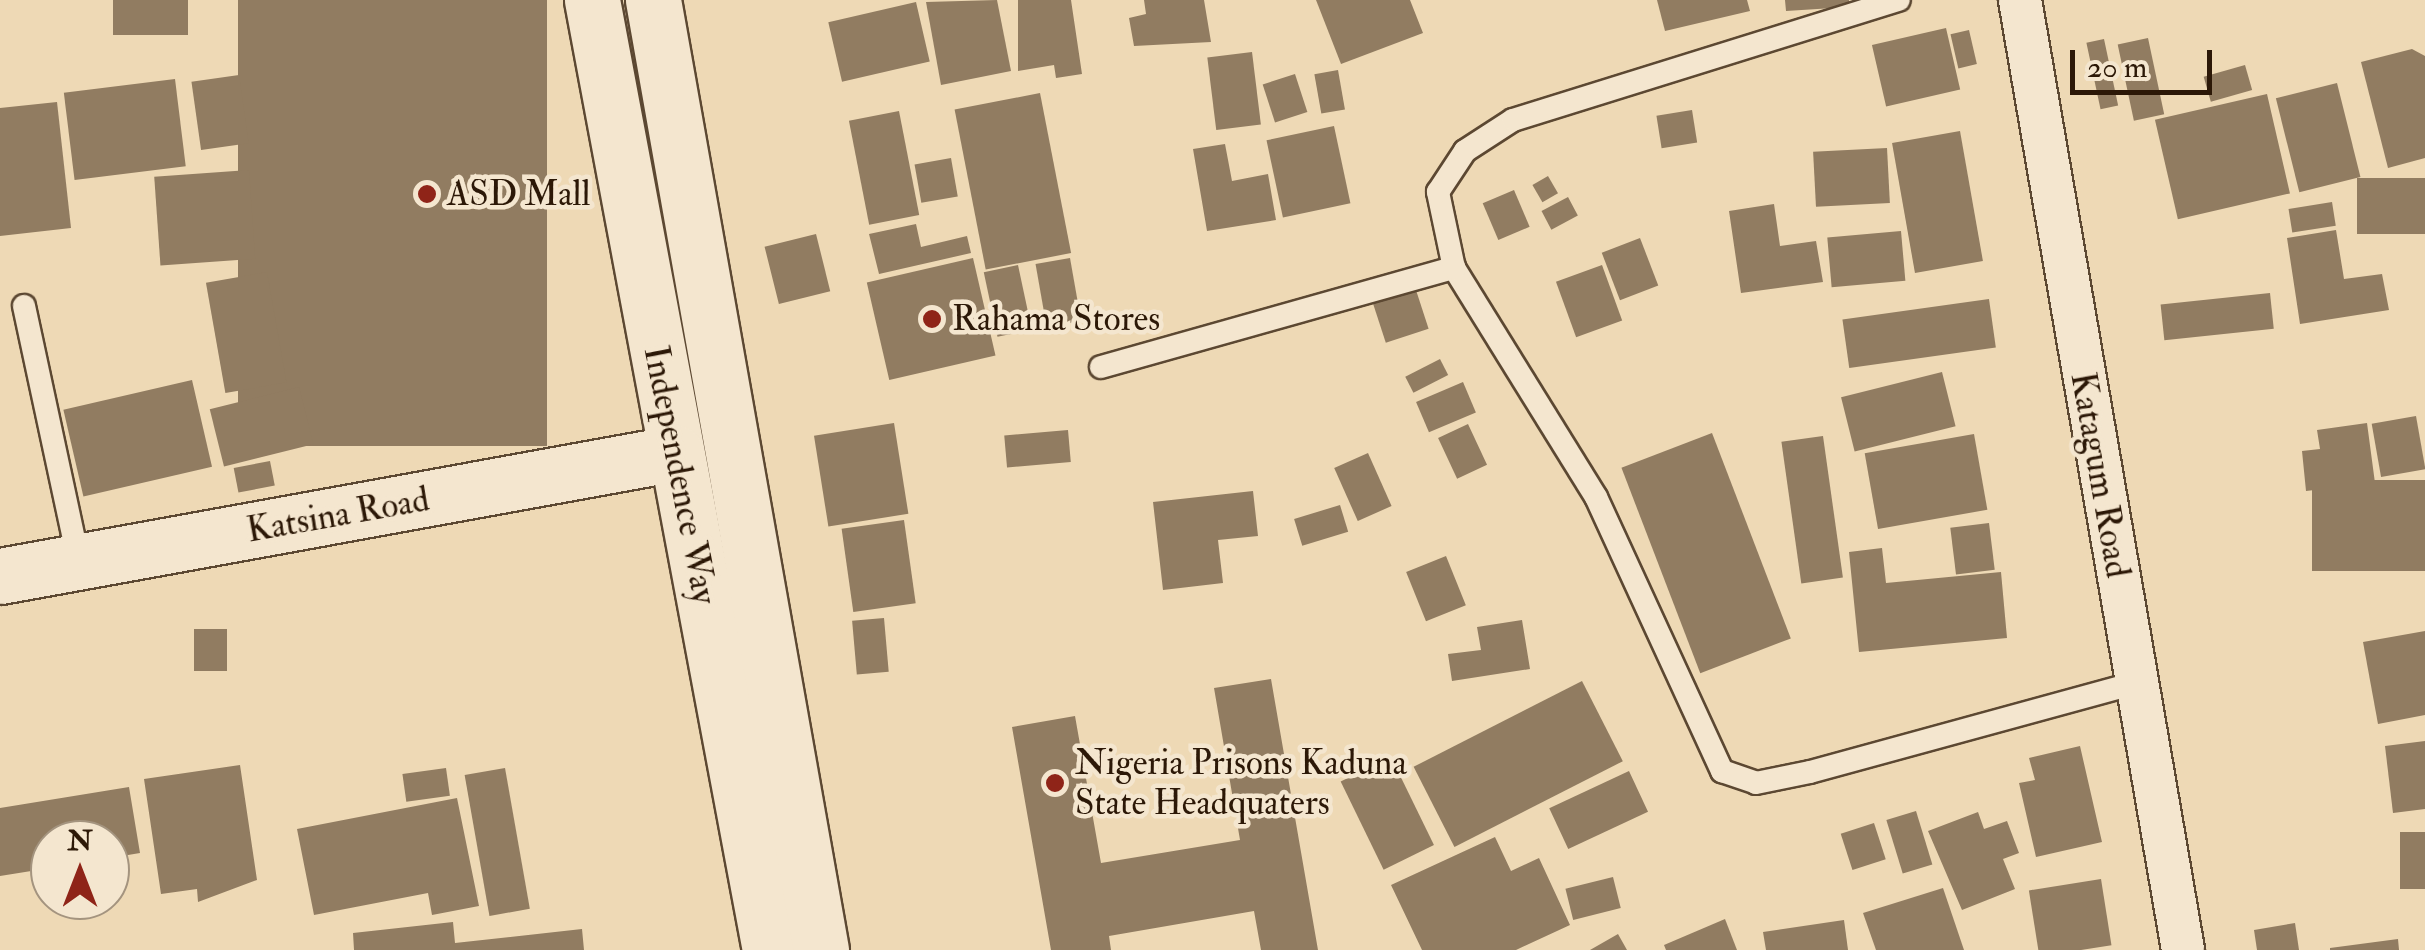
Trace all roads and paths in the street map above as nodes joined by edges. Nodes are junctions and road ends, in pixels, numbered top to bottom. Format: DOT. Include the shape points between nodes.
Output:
graph roads {
  1 [pos="592,0"];
  2 [pos="653,0"];
  3 [pos="1900,0"];
  4 [pos="2020,0"];
  5 [pos="1454,268"];
  6 [pos="24,306"];
  7 [pos="1101,367"];
  8 [pos="676,454"];
  9 [pos="80,562"];
  10 [pos="0,576"];
  11 [pos="2135,683"];
  12 [pos="770,950"];
  13 [pos="820,950"];
  14 [pos="2182,950"];
  1 -- 8 [label="main road, Independence Way"];
  2 -- 13 [label="main road, Independence Way"];
  3 -- 5 [label="lane" via="1513,120 1465,151 1438,192"];
  4 -- 11 [label="street, Katagum Road"];
  5 -- 7 [label="lane"];
  5 -- 11 [label="lane" via="1596,497 1722,771 1756,783 1810,772"];
  6 -- 9 [label="lane"];
  8 -- 9 [label="main road, Katsina Road"];
  8 -- 12 [label="main road, Independence Way"];
  9 -- 10 [label="main road, Katsina Road"];
  11 -- 14 [label="street, Katagum Road"];
}
